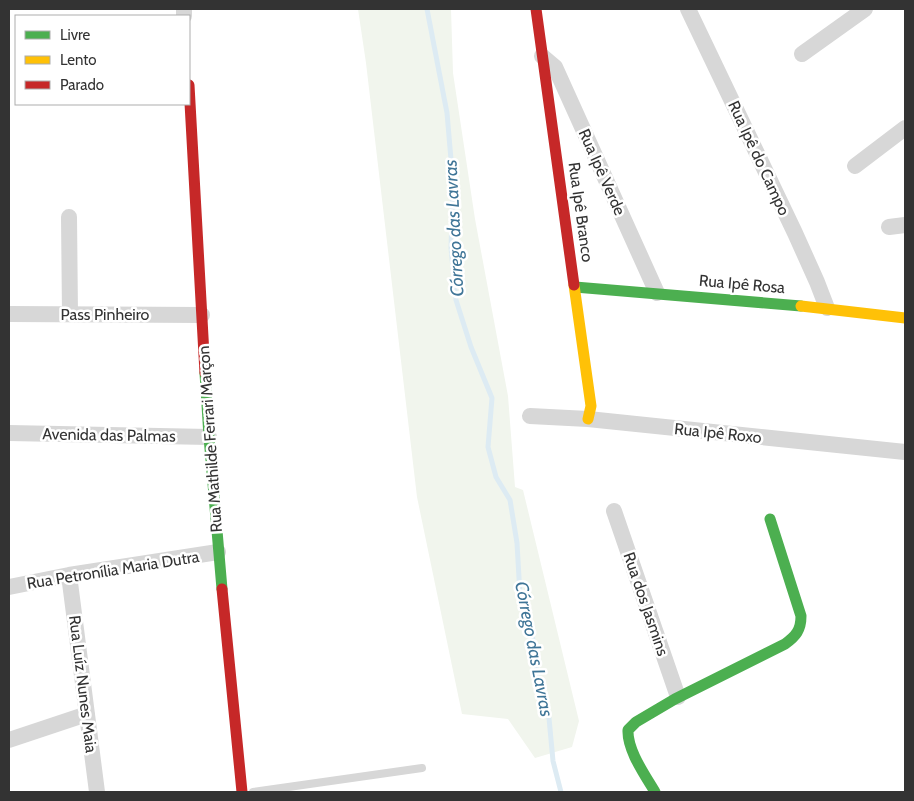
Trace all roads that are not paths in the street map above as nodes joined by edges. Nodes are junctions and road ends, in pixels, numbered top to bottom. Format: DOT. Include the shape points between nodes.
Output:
graph roads {
  1 [pos="536,9"];
  2 [pos="688,9"];
  3 [pos="865,9"];
  4 [pos="802,54"];
  5 [pos="542,56"];
  6 [pos="190,103"];
  7 [pos="905,128"];
  8 [pos="854,166"];
  9 [pos="69,218"];
  10 [pos="575,287"];
  11 [pos="657,293"];
  12 [pos="828,308"];
  13 [pos="9,314"];
  14 [pos="70,314"];
  15 [pos="202,315"];
  16 [pos="905,318"];
  17 [pos="530,416"];
  18 [pos="588,419"];
  19 [pos="9,433"];
  20 [pos="209,437"];
  21 [pos="905,452"];
  22 [pos="614,511"];
  23 [pos="770,519"];
  24 [pos="218,552"];
  25 [pos="69,575"];
  26 [pos="9,587"];
  27 [pos="678,697"];
  28 [pos="87,714"];
  29 [pos="9,740"];
  30 [pos="422,768"];
  31 [pos="97,792"];
  32 [pos="242,792"];
  33 [pos="253,792"];
  34 [pos="655,792"];
  1 -- 5 [label="street, Rua Ipê Branco"];
  2 -- 12 [label="street, Rua Ipê do Campo"];
  3 -- 4 [label="street"];
  5 -- 10 [label="street, Rua Ipê Branco"];
  5 -- 11 [label="street, Rua Ipê Verde" via="555,67"];
  6 -- 15 [label="street, Rua Mathilde Ferrari Marçon"];
  7 -- 8 [label="street"];
  9 -- 14 [label="street"];
  10 -- 11 [label="street, Rua Ipê Rosa"];
  10 -- 18 [label="street, Rua Ipê Branco" via="591,406"];
  11 -- 12 [label="street, Rua Ipê Rosa"];
  12 -- 16 [label="street, Rua Ipê Rosa"];
  13 -- 14 [label="street, Pass Pinheiro"];
  14 -- 15 [label="street, Pass Pinheiro"];
  15 -- 20 [label="street, Rua Mathilde Ferrari Marçon"];
  17 -- 18 [label="street, Rua Ipê Roxo"];
  18 -- 21 [label="street, Rua Ipê Roxo"];
  19 -- 20 [label="street, Avenida das Palmas"];
  20 -- 24 [label="street, Rua Mathilde Ferrari Marçon"];
  22 -- 27 [label="street, Rua dos Jasmins"];
  23 -- 27 [label="street" via="801,616 800,629 785,644"];
  24 -- 25 [label="street, Rua Petronília Maria Dutra"];
  24 -- 32 [label="street, Rua Mathilde Ferrari Marçon"];
  25 -- 26 [label="street, Rua Petronília Maria Dutra"];
  25 -- 28 [label="street, Rua Luíz Nunes Maia"];
  27 -- 34 [label="street" via="633,724 628,732 631,748"];
  28 -- 29 [label="street"];
  28 -- 31 [label="street, Rua Luíz Nunes Maia"];
  30 -- 33 [label="lane"];
}
